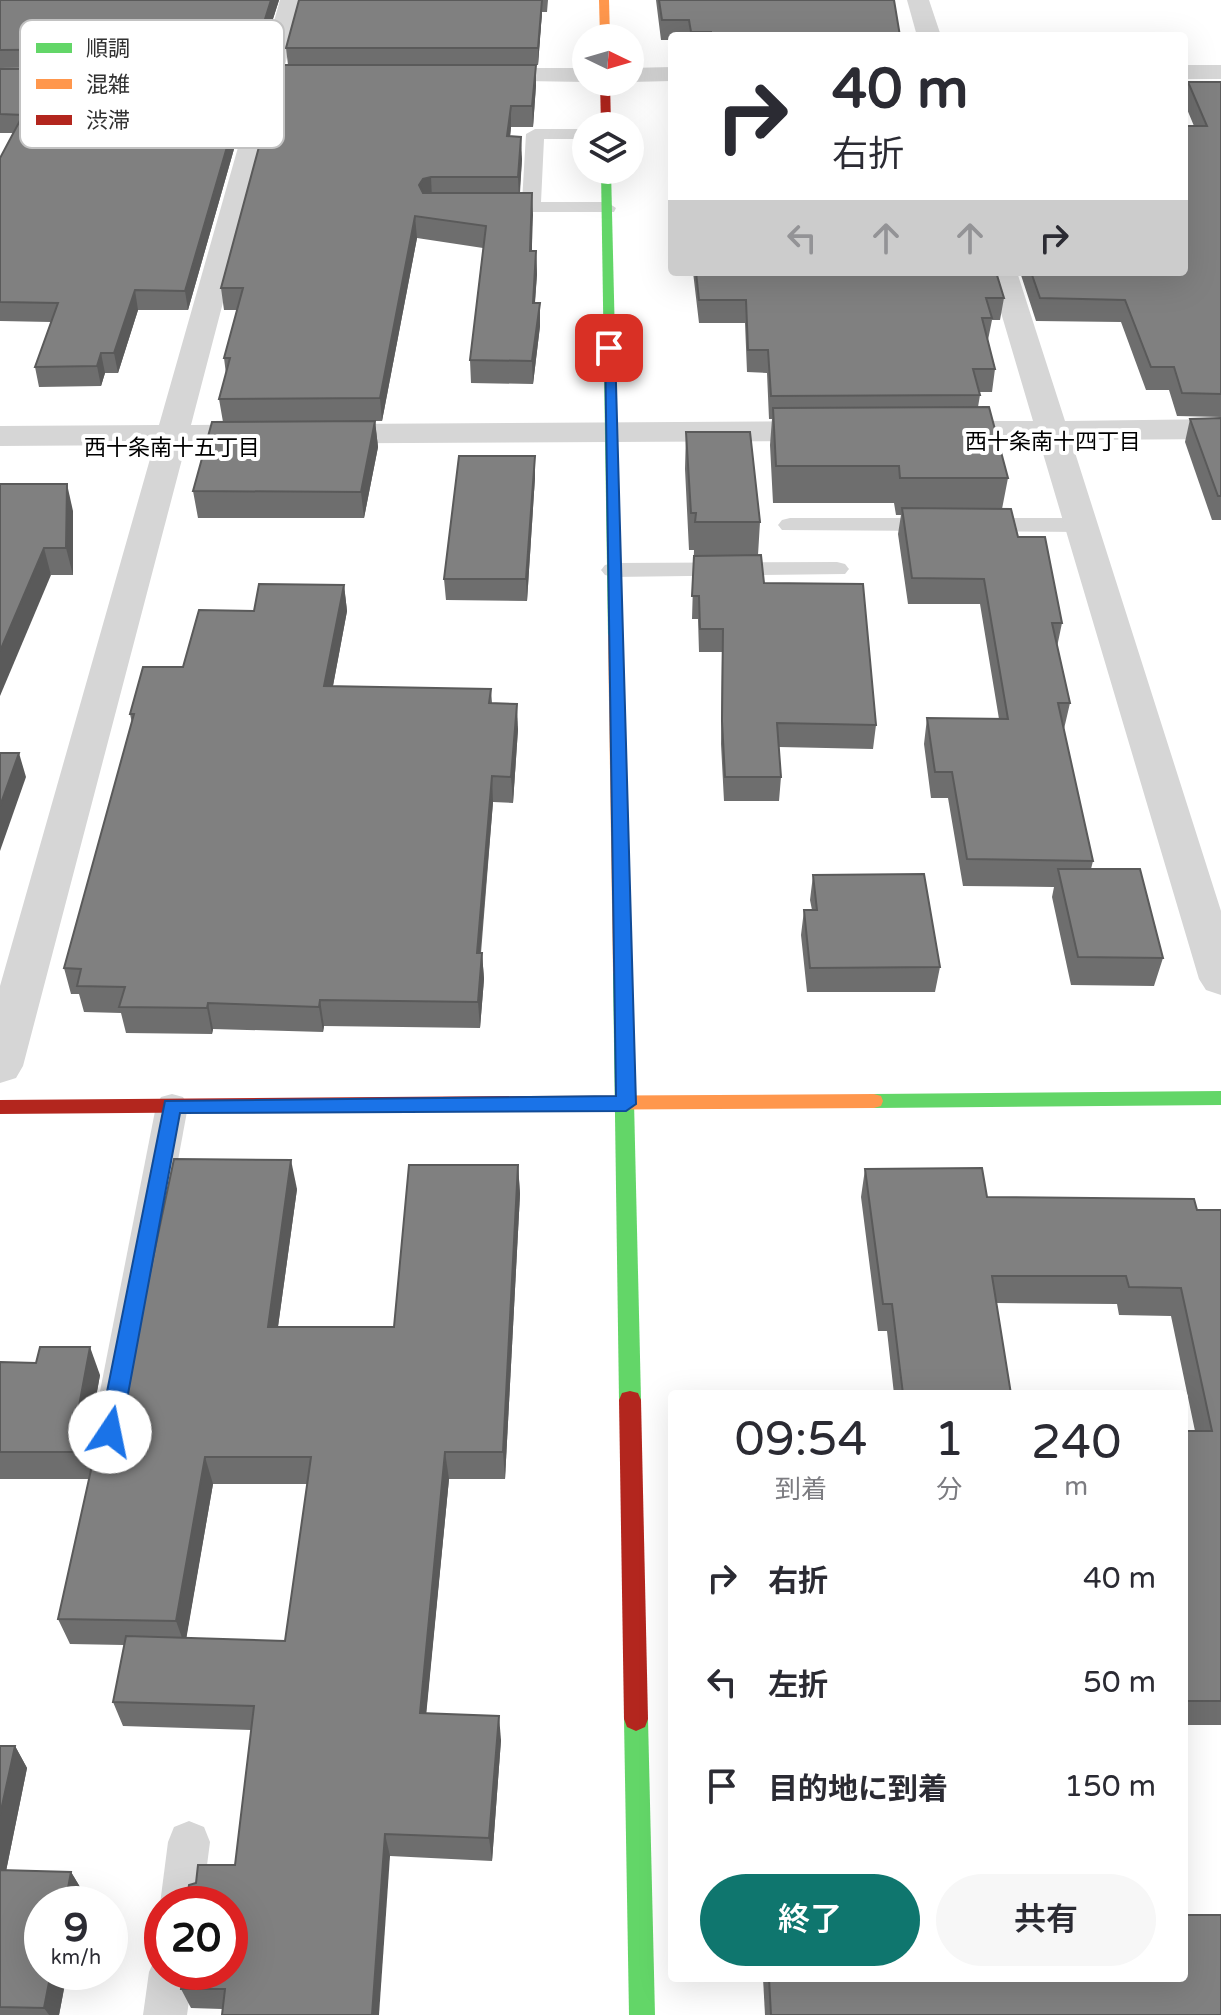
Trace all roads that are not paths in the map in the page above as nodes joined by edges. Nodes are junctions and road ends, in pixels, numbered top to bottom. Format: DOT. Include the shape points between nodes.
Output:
graph roads {
  1 [pos="291,0"];
  2 [pos="604,0"];
  3 [pos="918,0"];
  4 [pos="605,24"];
  5 [pos="284,25"];
  6 [pos="928,32"];
  7 [pos="1188,72"];
  8 [pos="1221,72"];
  9 [pos="668,74"];
  10 [pos="460,75"];
  11 [pos="572,75"];
  12 [pos="644,75"];
  13 [pos="572,134"];
  14 [pos="250,148"];
  15 [pos="606,184"];
  16 [pos="474,208"];
  17 [pos="531,208"];
  18 [pos="607,208"];
  19 [pos="1004,276"];
  20 [pos="1221,429"];
  21 [pos="864,431"];
  22 [pos="911,431"];
  23 [pos="1054,431"];
  24 [pos="610,432"];
  25 [pos="172,434"];
  26 [pos="0,436"];
  27 [pos="790,525"];
  28 [pos="1082,525"];
  29 [pos="837,569"];
  30 [pos="613,570"];
  31 [pos="1221,979"];
  32 [pos="0,1066"];
  33 [pos="1221,1098"];
  34 [pos="626,1104"];
  35 [pos="172,1106"];
  36 [pos="0,1107"];
  37 [pos="110,1432"];
  38 [pos="655,1840"];
  39 [pos="189,1842"];
  40 [pos="183,1886"];
  41 [pos="168,1990"];
  42 [pos="165,2015"];
  43 [pos="642,2015"];
  1 -- 5 [label="street"];
  2 -- 4 [label="street"];
  3 -- 6 [label="street"];
  7 -- 8 [label="street"];
  9 -- 12 [label="street"];
  10 -- 11 [label="street"];
  13 -- 17 [label="lane" via="535,134"];
  14 -- 25 [label="street"];
  15 -- 18 [label="street"];
  16 -- 17 [label="lane"];
  17 -- 18 [label="lane"];
  18 -- 24 [label="street"];
  19 -- 23 [label="street"];
  20 -- 23 [label="street"];
  21 -- 24 [label="street"];
  22 -- 23 [label="street"];
  23 -- 28 [label="street"];
  24 -- 25 [label="street"];
  24 -- 30 [label="street"];
  25 -- 26 [label="street"];
  25 -- 32 [label="street"];
  27 -- 28 [label="lane"];
  28 -- 31 [label="street"];
  29 -- 30 [label="lane"];
  30 -- 34 [label="street"];
  33 -- 34 [label="street"];
  34 -- 35 [label="street"];
  34 -- 38 [label="street"];
  35 -- 36 [label="street"];
  35 -- 37 [label="lane"];
  38 -- 43 [label="street"];
  39 -- 40 [label="lane"];
  41 -- 42 [label="lane"];
}
